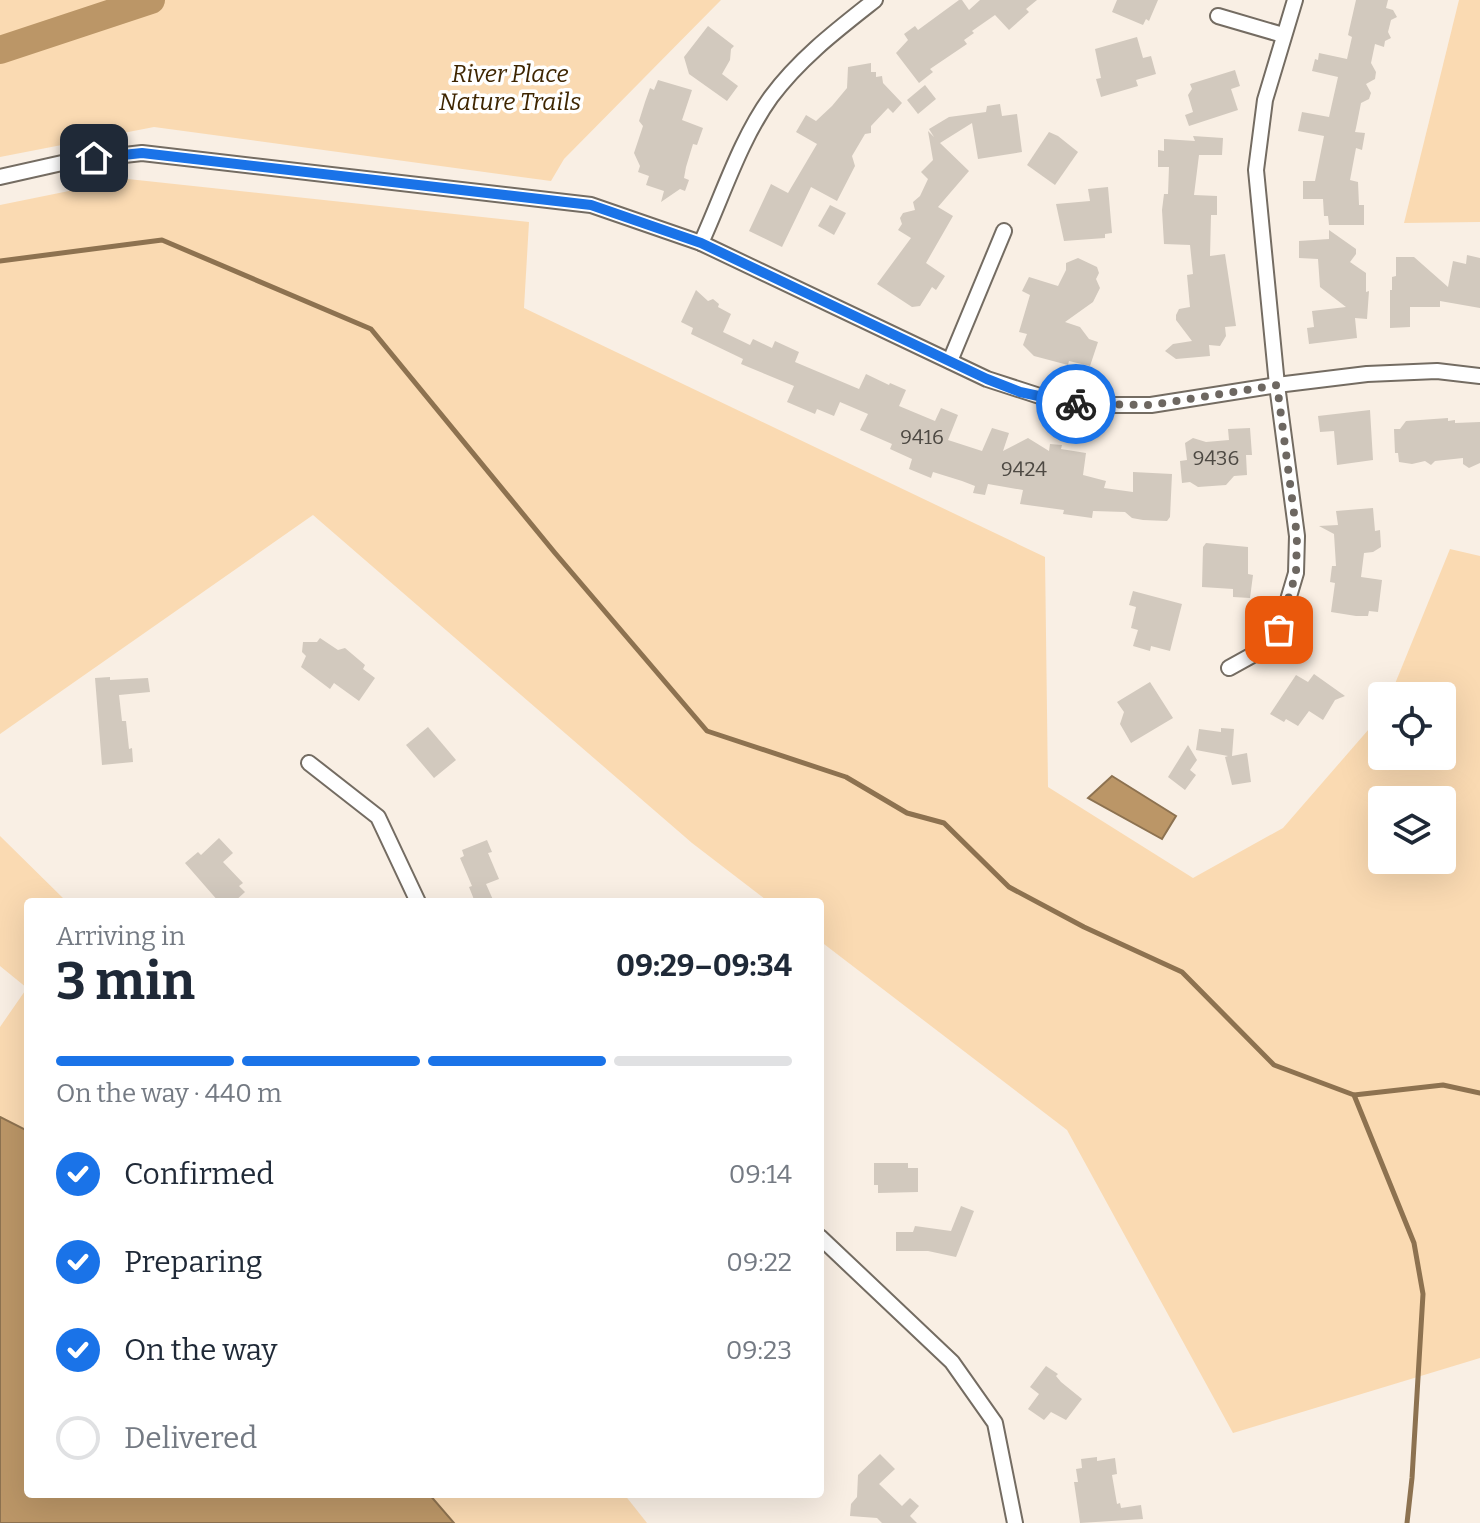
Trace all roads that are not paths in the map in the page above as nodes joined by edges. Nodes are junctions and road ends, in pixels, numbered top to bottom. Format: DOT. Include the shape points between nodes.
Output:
graph roads {
  1 [pos="875,0"];
  2 [pos="1295,0"];
  3 [pos="1218,16"];
  4 [pos="1283,35"];
  5 [pos="0,177"];
  6 [pos="1004,231"];
  7 [pos="701,243"];
  8 [pos="950,361"];
  9 [pos="1480,376"];
  10 [pos="1277,385"];
  11 [pos="1229,668"];
  12 [pos="309,763"];
  13 [pos="416,898"];
  14 [pos="824,1241"];
  15 [pos="1015,1523"];
  1 -- 7 [label="street" via="817,46 770,99"];
  2 -- 4 [label="street"];
  3 -- 4 [label="street"];
  4 -- 10 [label="street" via="1265,100 1256,170"];
  5 -- 7 [label="street" via="142,153 591,205"];
  6 -- 8 [label="street"];
  7 -- 8 [label="street"];
  8 -- 10 [label="street" via="1020,392 1089,405 1175,402"];
  9 -- 10 [label="street" via="1402,371"];
  10 -- 11 [label="street" via="1297,536 1296,573 1279,630 1267,647"];
  12 -- 13 [label="street" via="378,817"];
  14 -- 15 [label="street" via="952,1362 995,1423"];
}
